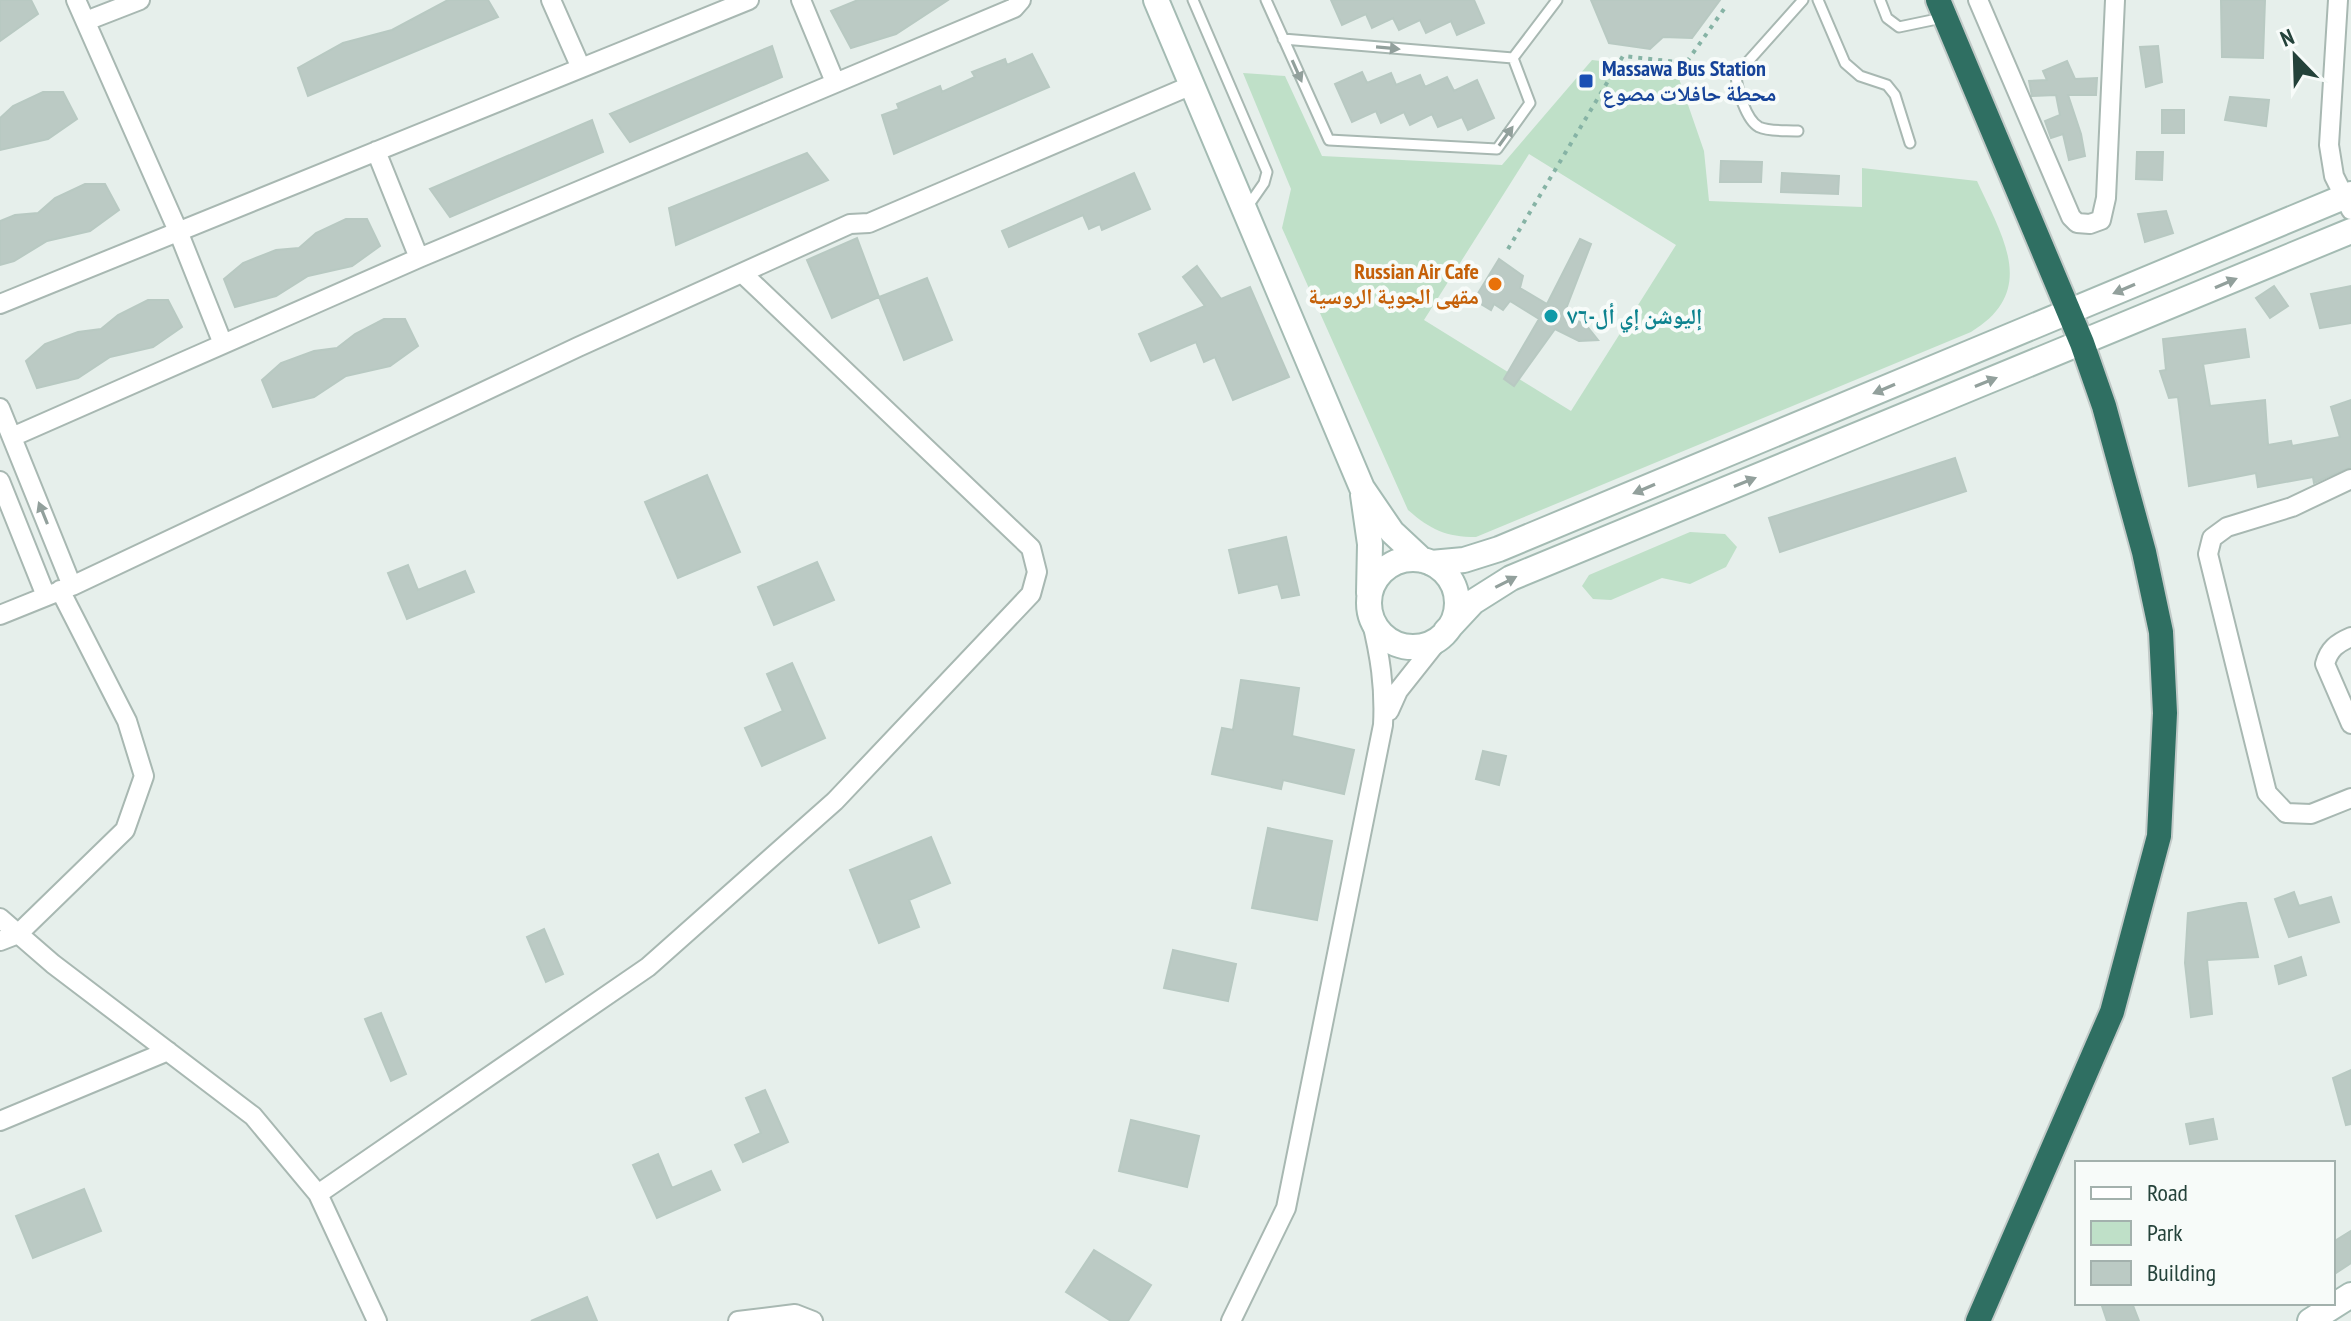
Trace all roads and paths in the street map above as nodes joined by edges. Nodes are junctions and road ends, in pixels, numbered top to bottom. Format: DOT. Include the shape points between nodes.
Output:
graph roads {
  1 [pos="76,0"];
  2 [pos="140,0"];
  3 [pos="551,0"];
  4 [pos="749,0"];
  5 [pos="801,0"];
  6 [pos="1021,0"];
  7 [pos="1156,0"];
  8 [pos="1193,0"];
  9 [pos="1266,0"];
  10 [pos="1557,0"];
  11 [pos="1803,0"];
  12 [pos="1818,0"];
  13 [pos="1880,0"];
  14 [pos="1978,0"];
  15 [pos="2115,0"];
  16 [pos="2338,0"];
  17 [pos="1724,9"];
  18 [pos="1942,9"];
  19 [pos="86,21"];
  20 [pos="1283,39"];
  21 [pos="1513,58"];
  22 [pos="581,68"];
  23 [pos="835,82"];
  24 [pos="1192,85"];
  25 [pos="1798,131"];
  26 [pos="1910,143"];
  27 [pos="376,151"];
  28 [pos="2349,200"];
  29 [pos="1243,212"];
  30 [pos="178,231"];
  31 [pos="2351,231"];
  32 [pos="1508,249"];
  33 [pos="419,258"];
  34 [pos="742,273"];
  35 [pos="0,304"];
  36 [pos="2069,313"];
  37 [pos="2082,343"];
  38 [pos="223,344"];
  39 [pos="0,408"];
  40 [pos="12,437"];
  41 [pos="2351,479"];
  42 [pos="0,481"];
  43 [pos="1362,488"];
  44 [pos="1427,562"];
  45 [pos="59,590"];
  46 [pos="1370,610"];
  47 [pos="0,615"];
  48 [pos="1443,634"];
  49 [pos="2351,637"];
  50 [pos="2351,724"];
  51 [pos="1383,725"];
  52 [pos="2351,798"];
  53 [pos="0,918"];
  54 [pos="18,934"];
  55 [pos="0,941"];
  56 [pos="168,1051"];
  57 [pos="0,1121"];
  58 [pos="318,1194"];
  59 [pos="2351,1295"];
  60 [pos="377,1321"];
  61 [pos="738,1321"];
  62 [pos="813,1321"];
  63 [pos="1231,1321"];
  64 [pos="1978,1321"];
  65 [pos="2310,1321"];
  1 -- 19 [label="street"];
  2 -- 19 [label="street"];
  3 -- 22 [label="street"];
  4 -- 22 [label="street"];
  5 -- 23 [label="street"];
  6 -- 23 [label="street" via="1014,8"];
  7 -- 24 [label="street"];
  8 -- 29 [label="lane" via="1267,172"];
  9 -- 20 [label="lane"];
  10 -- 21 [label="lane"];
  11 -- 25 [label="lane" via="1736,75 1761,129"];
  12 -- 26 [label="lane" via="1845,63 1860,76 1887,85 1895,95"];
  13 -- 18 [label="lane" via="1887,18 1899,27"];
  14 -- 15 [label="street" via="2071,217 2090,224 2101,220 2106,198"];
  16 -- 28 [label="street" via="2329,145 2334,176"];
  17 -- 32 [label="path" via="1686,63 1623,56"];
  18 -- 36 [label="highway"];
  19 -- 30 [label="street"];
  20 -- 21 [label="lane, one-way"];
  20 -- 21 [label="lane, one-way" via="1329,140 1497,149 1530,103"];
  22 -- 27 [label="street"];
  23 -- 33 [label="street"];
  24 -- 29 [label="street"];
  24 -- 34 [label="street"];
  27 -- 30 [label="street"];
  27 -- 33 [label="street"];
  28 -- 36 [label="street, one-way"];
  29 -- 43 [label="street"];
  30 -- 35 [label="street"];
  30 -- 38 [label="street"];
  37 -- 31 [label="street, one-way"];
  33 -- 38 [label="street"];
  34 -- 45 [label="street"];
  34 -- 58 [label="street" via="1031,548 1037,572 1031,594 835,801 648,967"];
  36 -- 37 [label="highway"];
  36 -- 44 [label="street, one-way" via="1499,549 1464,560"];
  48 -- 37 [label="street, one-way" via="1473,602 1511,578"];
  37 -- 64 [label="highway" via="2144,552 2161,632 2165,713 2159,836 2112,1012"];
  38 -- 40 [label="street"];
  39 -- 40 [label="street"];
  45 -- 40 [label="street, one-way"];
  41 -- 52 [label="street" via="2292,507 2227,527 2212,538 2208,554 2267,793 2286,813 2311,814"];
  42 -- 45 [label="street"];
  43 -- 44 [label="street" via="1392,532"];
  43 -- 46 [label="street" via="1370,544"];
  44 -- 46 [label="street" via="1403,560 1386,569 1374,583"];
  44 -- 48 [label="street" via="1447,576 1456,594 1456,614"];
  45 -- 47 [label="street"];
  45 -- 54 [label="street" via="127,721 144,776 125,830"];
  46 -- 48 [label="street" via="1381,634 1396,644 1414,647"];
  46 -- 51 [label="street" via="1382,663"];
  48 -- 51 [label="street" via="1398,691"];
  49 -- 50 [label="street" via="2328,653 2325,664"];
  51 -- 63 [label="street" via="1286,1208"];
  53 -- 54 [label="street"];
  54 -- 55 [label="street"];
  54 -- 56 [label="street"];
  56 -- 57 [label="street"];
  56 -- 58 [label="street" via="253,1116"];
  58 -- 60 [label="street"];
  59 -- 65 [label="street"];
  61 -- 62 [label="street" via="795,1314"];
}
